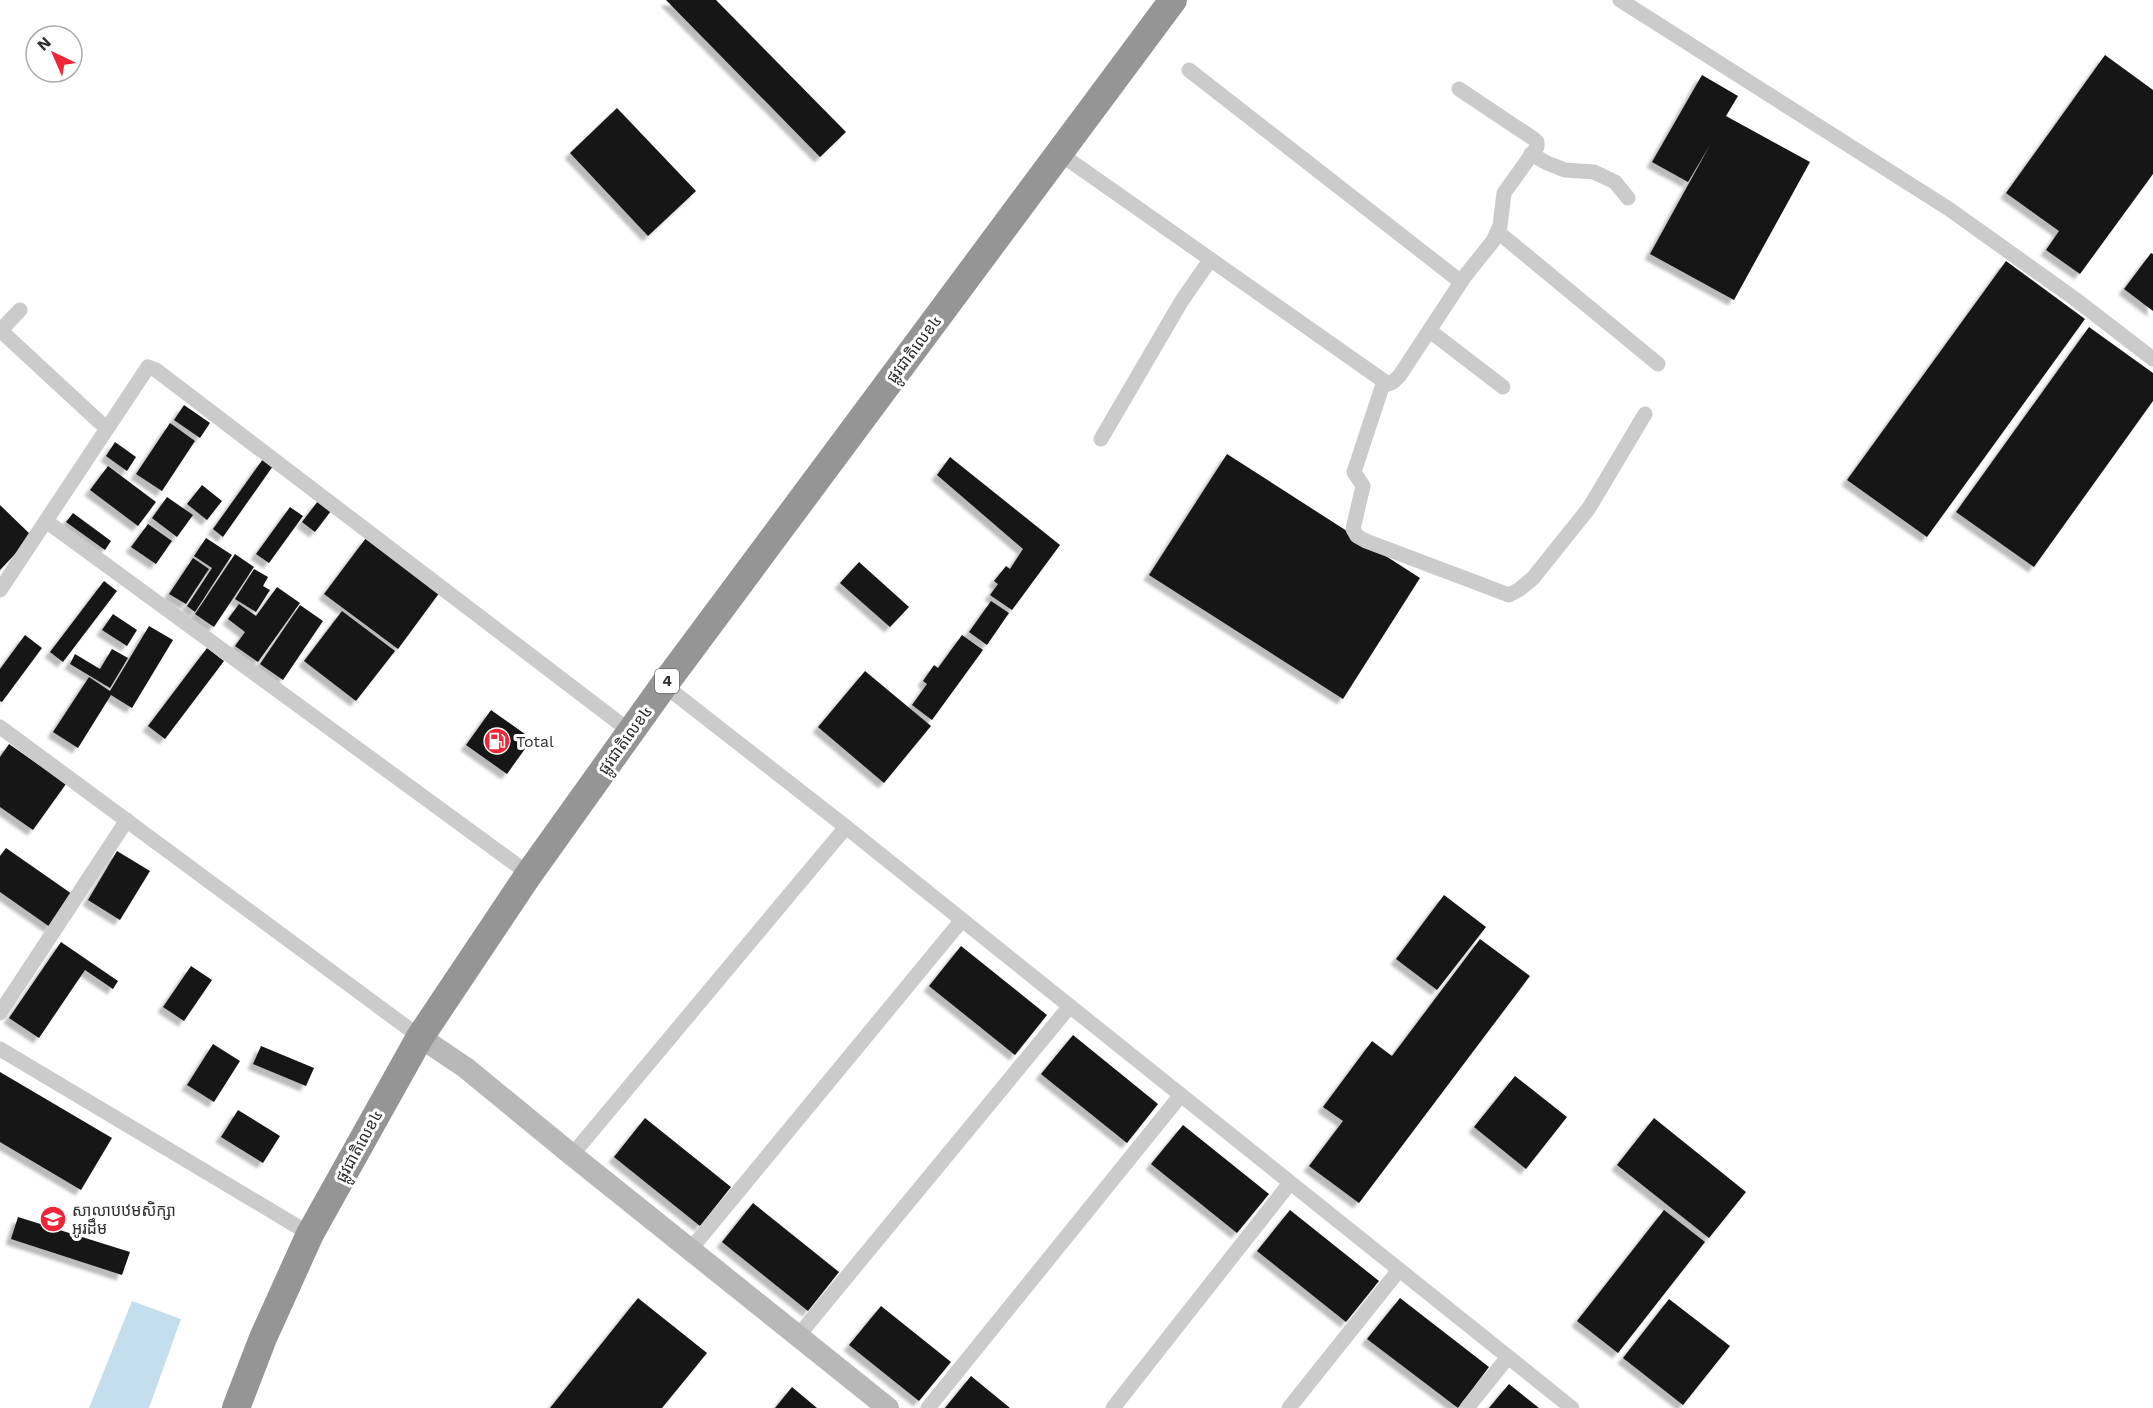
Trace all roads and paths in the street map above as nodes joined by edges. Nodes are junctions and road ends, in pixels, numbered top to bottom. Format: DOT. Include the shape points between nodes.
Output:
graph roads {
  1 [pos="1173,0"];
  2 [pos="1620,0"];
  3 [pos="1189,70"];
  4 [pos="1459,90"];
  5 [pos="1059,153"];
  6 [pos="1531,154"];
  7 [pos="1628,198"];
  8 [pos="1497,232"];
  9 [pos="1210,260"];
  10 [pos="1461,282"];
  11 [pos="20,310"];
  12 [pos="0,330"];
  13 [pos="1430,331"];
  14 [pos="2153,359"];
  15 [pos="1658,364"];
  16 [pos="1384,381"];
  17 [pos="1503,387"];
  18 [pos="1645,414"];
  19 [pos="106,428"];
  20 [pos="1101,439"];
  21 [pos="46,521"];
  22 [pos="0,590"];
  23 [pos="664,685"];
  24 [pos="0,727"];
  25 [pos="631,732"];
  26 [pos="127,820"];
  27 [pos="846,827"];
  28 [pos="529,874"];
  29 [pos="962,920"];
  30 [pos="1070,1006"];
  31 [pos="0,1013"];
  32 [pos="420,1037"];
  33 [pos="0,1049"];
  34 [pos="1181,1095"];
  35 [pos="572,1155"];
  36 [pos="1290,1183"];
  37 [pos="310,1234"];
  38 [pos="690,1250"];
  39 [pos="1399,1270"];
  40 [pos="798,1336"];
  41 [pos="1508,1357"];
  42 [pos="236,1408"];
  43 [pos="888,1408"];
  44 [pos="928,1408"];
  45 [pos="1113,1408"];
  46 [pos="1289,1408"];
  47 [pos="1467,1408"];
  48 [pos="1572,1408"];
  1 -- 5 [label="highway, ផ្លូវជាតិលេខ៤ / 4"];
  2 -- 14 [label="street" via="1950,209"];
  3 -- 10 [label="street"];
  4 -- 6 [label="street" via="1534,139 1537,147"];
  5 -- 9 [label="street"];
  5 -- 23 [label="highway, ផ្លូវជាតិលេខ៤ / 4"];
  6 -- 7 [label="street" via="1565,170 1594,172 1615,182"];
  6 -- 8 [label="street" via="1504,193"];
  8 -- 10 [label="street"];
  8 -- 15 [label="street"];
  9 -- 16 [label="street"];
  9 -- 20 [label="street"];
  10 -- 13 [label="street"];
  11 -- 12 [label="street"];
  12 -- 19 [label="street"];
  13 -- 16 [label="street" via="1393,382"];
  13 -- 17 [label="street"];
  16 -- 18 [label="street" via="1354,472 1363,486 1353,529 1357,536 1509,595 1533,578 1589,508"];
  19 -- 21 [label="street"];
  19 -- 25 [label="street" via="148,367 156,370"];
  21 -- 22 [label="street"];
  21 -- 28 [label="street"];
  23 -- 25 [label="highway, ផ្លូវជាតិលេខ៤ / 4"];
  23 -- 27 [label="street"];
  24 -- 26 [label="street"];
  25 -- 28 [label="highway, ផ្លូវជាតិលេខ៤ / 4"];
  26 -- 31 [label="street"];
  26 -- 32 [label="street"];
  27 -- 29 [label="street"];
  27 -- 35 [label="street"];
  28 -- 32 [label="highway, ផ្លូវជាតិលេខ៤ / 4"];
  29 -- 30 [label="street"];
  29 -- 38 [label="street"];
  30 -- 34 [label="street"];
  30 -- 40 [label="street"];
  32 -- 35 [label="street" via="466,1068"];
  32 -- 37 [label="highway, ផ្លូវជាតិលេខ៤ / 4"];
  33 -- 37 [label="street"];
  34 -- 36 [label="street"];
  34 -- 44 [label="street"];
  35 -- 38 [label="street"];
  36 -- 39 [label="street"];
  36 -- 45 [label="street"];
  37 -- 42 [label="highway, ផ្លូវជាតិលេខ៤ / 4"];
  38 -- 40 [label="street"];
  39 -- 41 [label="street"];
  39 -- 46 [label="street"];
  40 -- 43 [label="street"];
  41 -- 47 [label="street"];
  41 -- 48 [label="street"];
}
